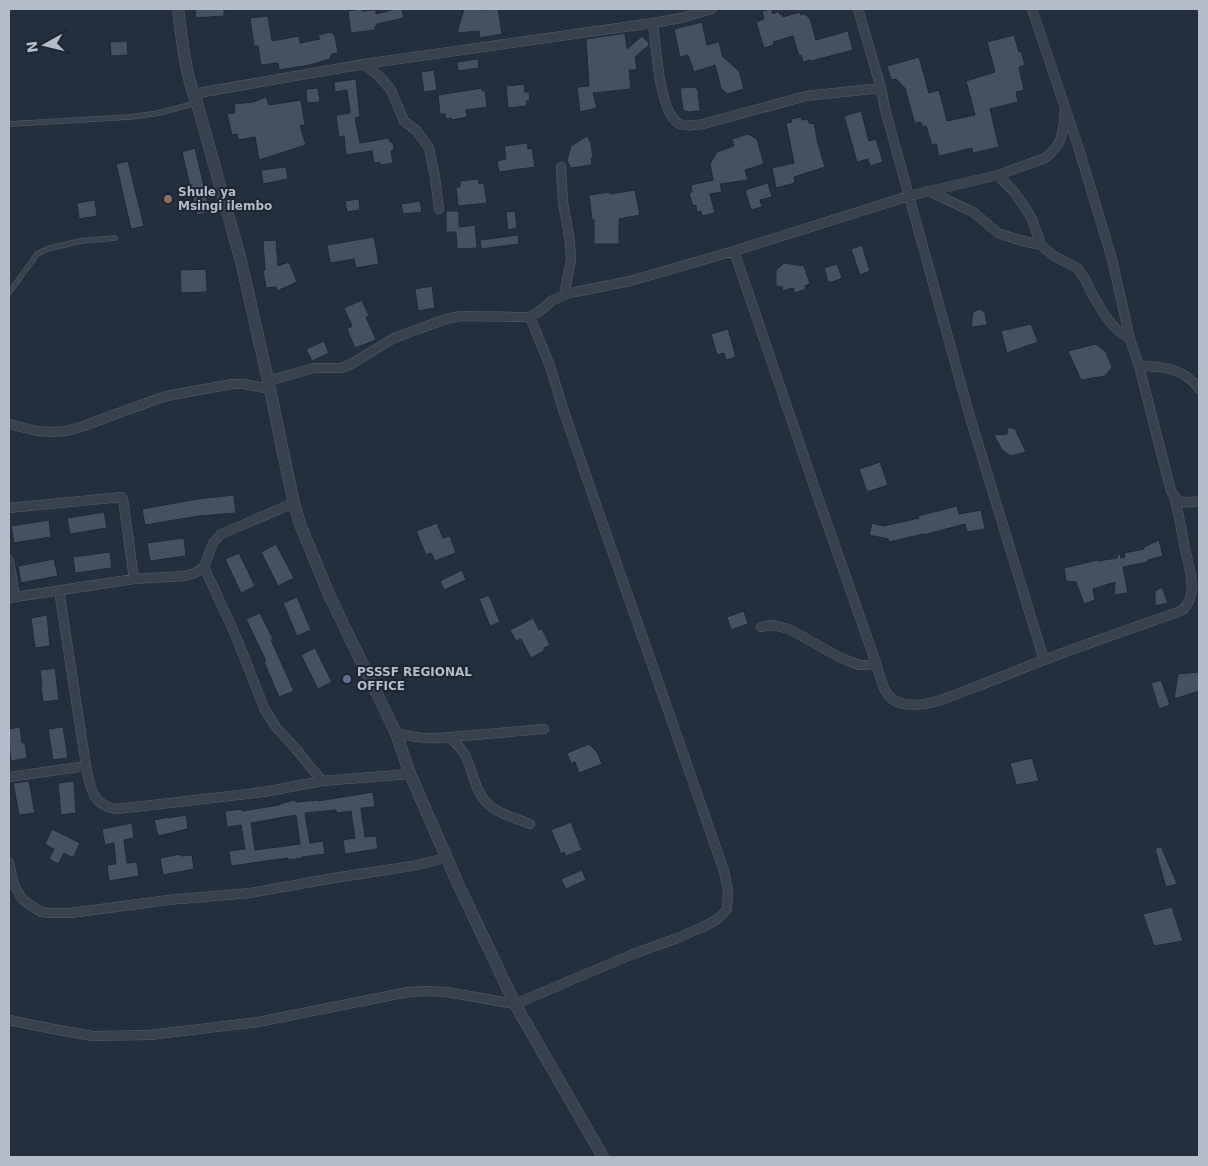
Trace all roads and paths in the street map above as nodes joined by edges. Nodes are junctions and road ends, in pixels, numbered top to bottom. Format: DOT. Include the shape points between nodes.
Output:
graph roads {
  1 [pos="178,9"];
  2 [pos="712,9"];
  3 [pos="858,9"];
  4 [pos="1032,9"];
  5 [pos="653,23"];
  6 [pos="364,64"];
  7 [pos="881,88"];
  8 [pos="195,98"];
  9 [pos="1065,110"];
  10 [pos="9,124"];
  11 [pos="561,167"];
  12 [pos="998,175"];
  13 [pos="928,191"];
  14 [pos="909,196"];
  15 [pos="439,209"];
  16 [pos="115,238"];
  17 [pos="1041,245"];
  18 [pos="734,250"];
  19 [pos="9,293"];
  20 [pos="564,295"];
  21 [pos="530,317"];
  22 [pos="1130,339"];
  23 [pos="1139,366"];
  24 [pos="269,385"];
  25 [pos="1199,389"];
  26 [pos="9,424"];
  27 [pos="1175,499"];
  28 [pos="1199,501"];
  29 [pos="294,503"];
  30 [pos="9,508"];
  31 [pos="9,560"];
  32 [pos="204,567"];
  33 [pos="134,579"];
  34 [pos="59,590"];
  35 [pos="12,597"];
  36 [pos="761,627"];
  37 [pos="1044,660"];
  38 [pos="876,663"];
  39 [pos="544,729"];
  40 [pos="396,732"];
  41 [pos="451,738"];
  42 [pos="86,766"];
  43 [pos="410,774"];
  44 [pos="9,777"];
  45 [pos="322,781"];
  46 [pos="530,824"];
  47 [pos="446,858"];
  48 [pos="9,862"];
  49 [pos="515,1004"];
  50 [pos="9,1020"];
  51 [pos="603,1157"];
  1 -- 8 [label="street"];
  2 -- 5 [label="street"];
  3 -- 7 [label="street"];
  4 -- 9 [label="street"];
  5 -- 6 [label="street"];
  5 -- 7 [label="street" via="664,100 671,117 679,124 703,124 806,96"];
  6 -- 8 [label="street"];
  6 -- 15 [label="street" via="391,90 404,121 416,130 429,148"];
  7 -- 14 [label="street"];
  8 -- 10 [label="lane" via="159,113"];
  8 -- 24 [label="street" via="241,262"];
  9 -- 12 [label="street" via="1058,146 1051,153"];
  9 -- 22 [label="street" via="1112,259"];
  11 -- 20 [label="street" via="571,260"];
  12 -- 13 [label="street"];
  12 -- 17 [label="street" via="1026,209"];
  13 -- 14 [label="street"];
  13 -- 17 [label="street" via="972,212 998,233"];
  14 -- 18 [label="street"];
  14 -- 37 [label="street" via="972,425"];
  16 -- 19 [label="lane" via="80,241 37,254"];
  17 -- 22 [label="street" via="1077,268 1104,314"];
  18 -- 20 [label="street" via="630,281"];
  18 -- 38 [label="street"];
  20 -- 21 [label="street"];
  21 -- 24 [label="street" via="461,316 446,319 394,338 351,364 340,368 314,368"];
  21 -- 49 [label="street" via="550,366 724,870 728,891 727,909 710,923"];
  22 -- 23 [label="street"];
  23 -- 25 [label="street" via="1171,369 1183,374"];
  23 -- 27 [label="street"];
  24 -- 26 [label="street" via="232,384 163,397 66,432 37,431"];
  24 -- 29 [label="street"];
  27 -- 28 [label="street"];
  27 -- 37 [label="street" via="1191,575 1192,589 1186,608"];
  29 -- 32 [label="street" via="221,534 213,543"];
  29 -- 40 [label="street" via="330,598"];
  30 -- 33 [label="street" via="122,497"];
  31 -- 35 [label="street"];
  32 -- 33 [label="street" via="185,576"];
  32 -- 45 [label="street" via="235,634 264,710"];
  33 -- 34 [label="street"];
  34 -- 35 [label="street"];
  34 -- 42 [label="street"];
  36 -- 38 [label="street" via="773,625 789,629 859,665"];
  37 -- 38 [label="street" via="939,700 918,704 891,699"];
  39 -- 41 [label="street"];
  40 -- 41 [label="street" via="423,739"];
  40 -- 43 [label="street"];
  41 -- 46 [label="street" via="463,752 488,804"];
  42 -- 44 [label="street"];
  42 -- 45 [label="street" via="94,796 108,808 117,809 264,792"];
  43 -- 45 [label="street"];
  43 -- 47 [label="street"];
  47 -- 48 [label="street" via="250,893 50,914 40,912 23,900 14,885"];
  47 -- 49 [label="street"];
  49 -- 50 [label="street" via="446,992 408,992 258,1022 150,1035 92,1036"];
  49 -- 51 [label="street"];
}
